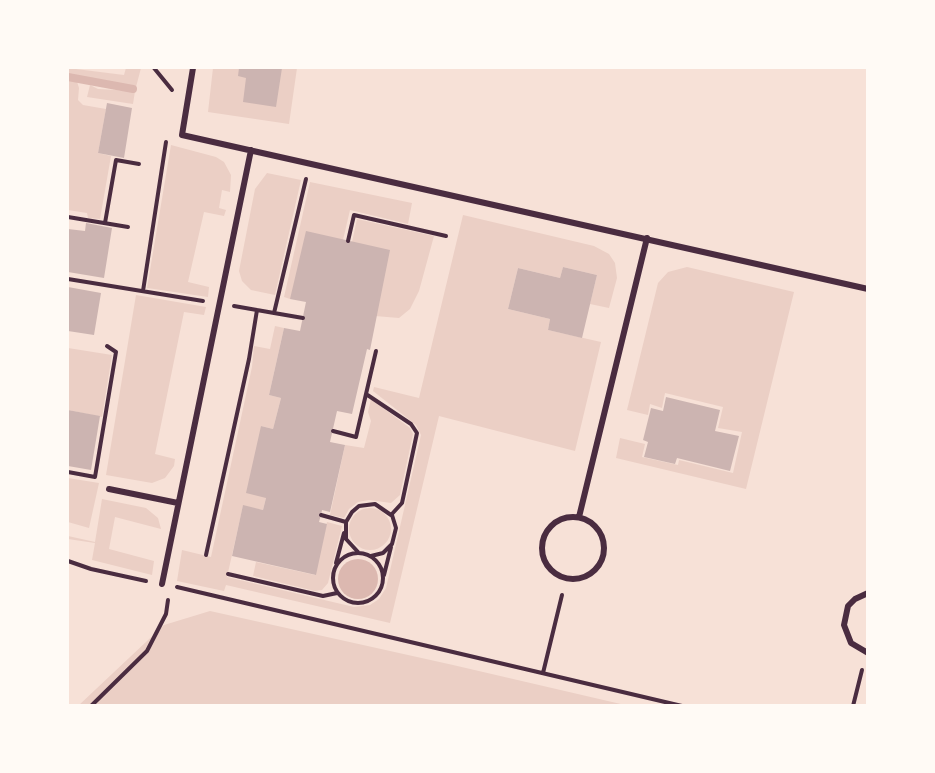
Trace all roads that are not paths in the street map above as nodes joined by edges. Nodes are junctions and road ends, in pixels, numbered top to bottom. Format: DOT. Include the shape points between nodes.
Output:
graph roads {
  1 [pos="193,68"];
  2 [pos="251,150"];
  3 [pos="647,238"];
  4 [pos="867,288"];
  5 [pos="109,489"];
  6 [pos="178,503"];
  7 [pos="579,517"];
  8 [pos="162,584"];
  9 [pos="867,593"];
  10 [pos="867,653"];
  1 -- 2 [label="street" via="182,135"];
  2 -- 3 [label="street"];
  2 -- 6 [label="street"];
  3 -- 4 [label="street"];
  3 -- 7 [label="street"];
  5 -- 6 [label="street"];
  6 -- 8 [label="street"];
  7 -- 7 [label="street" via="589,521 602,536 603,556 591,573 572,579 561,577 545,564 541,543 559,519"];
  9 -- 10 [label="street" via="848,606 844,625 851,643"];
}
